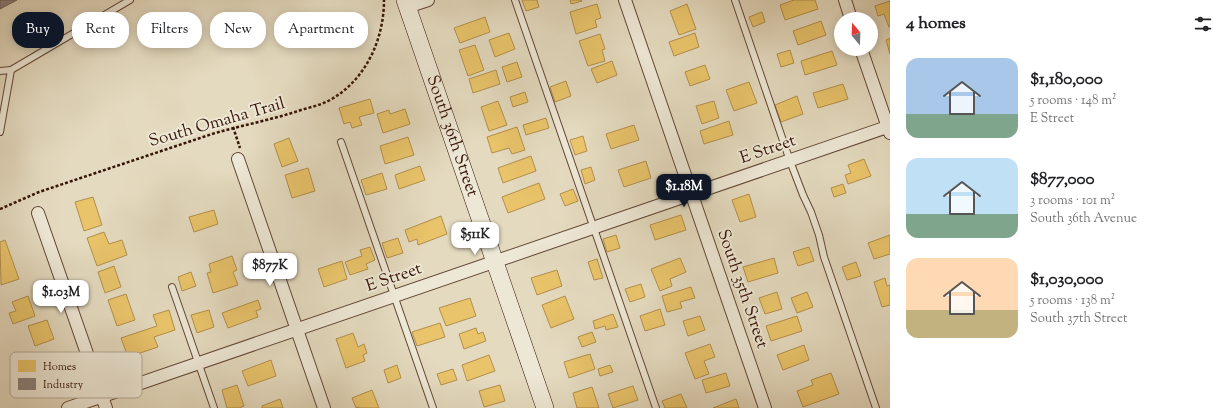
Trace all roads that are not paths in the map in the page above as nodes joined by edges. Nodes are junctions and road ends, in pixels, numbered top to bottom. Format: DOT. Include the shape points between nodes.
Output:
graph roads {
  1 [pos="130,0"];
  2 [pos="428,0"];
  3 [pos="515,0"];
  4 [pos="626,0"];
  5 [pos="735,0"];
  6 [pos="844,0"];
  7 [pos="406,4"];
  8 [pos="848,12"];
  9 [pos="863,56"];
  10 [pos="0,70"];
  11 [pos="11,70"];
  12 [pos="889,129"];
  13 [pos="0,132"];
  14 [pos="342,142"];
  15 [pos="238,159"];
  16 [pos="790,161"];
  17 [pos="692,194"];
  18 [pos="38,213"];
  19 [pos="594,228"];
  20 [pos="494,262"];
  21 [pos="172,287"];
  22 [pos="395,296"];
  23 [pos="297,329"];
  24 [pos="87,352"];
  25 [pos="199,363"];
  26 [pos="142,382"];
  27 [pos="96,398"];
  28 [pos="103,398"];
  29 [pos="68,408"];
  30 [pos="106,408"];
  31 [pos="214,408"];
  32 [pos="324,408"];
  33 [pos="433,408"];
  34 [pos="545,408"];
  35 [pos="656,408"];
  36 [pos="764,408"];
  37 [pos="876,408"];
  1 -- 11 [label="lane"];
  2 -- 7 [label="street"];
  3 -- 19 [label="lane"];
  4 -- 17 [label="street, South 35th Street"];
  5 -- 16 [label="lane"];
  6 -- 8 [label="street"];
  7 -- 20 [label="street, South 36th Street"];
  9 -- 12 [label="street"];
  10 -- 11 [label="lane"];
  11 -- 13 [label="lane"];
  12 -- 16 [label="street, E Street"];
  14 -- 22 [label="lane"];
  15 -- 23 [label="street"];
  16 -- 17 [label="street, E Street"];
  16 -- 37 [label="lane" via="811,212"];
  17 -- 19 [label="street, E Street"];
  17 -- 36 [label="street, South 35th Street"];
  18 -- 24 [label="street"];
  19 -- 20 [label="street, E Street"];
  19 -- 35 [label="lane"];
  20 -- 22 [label="street, E Street"];
  20 -- 34 [label="street, South 36th Street"];
  21 -- 25 [label="lane"];
  22 -- 23 [label="street, E Street"];
  22 -- 33 [label="lane"];
  23 -- 25 [label="street, E Street"];
  23 -- 32 [label="street"];
  25 -- 26 [label="street, E Street"];
  25 -- 31 [label="lane"];
  27 -- 29 [label="street, E Street"];
  28 -- 30 [label="street"];
}
